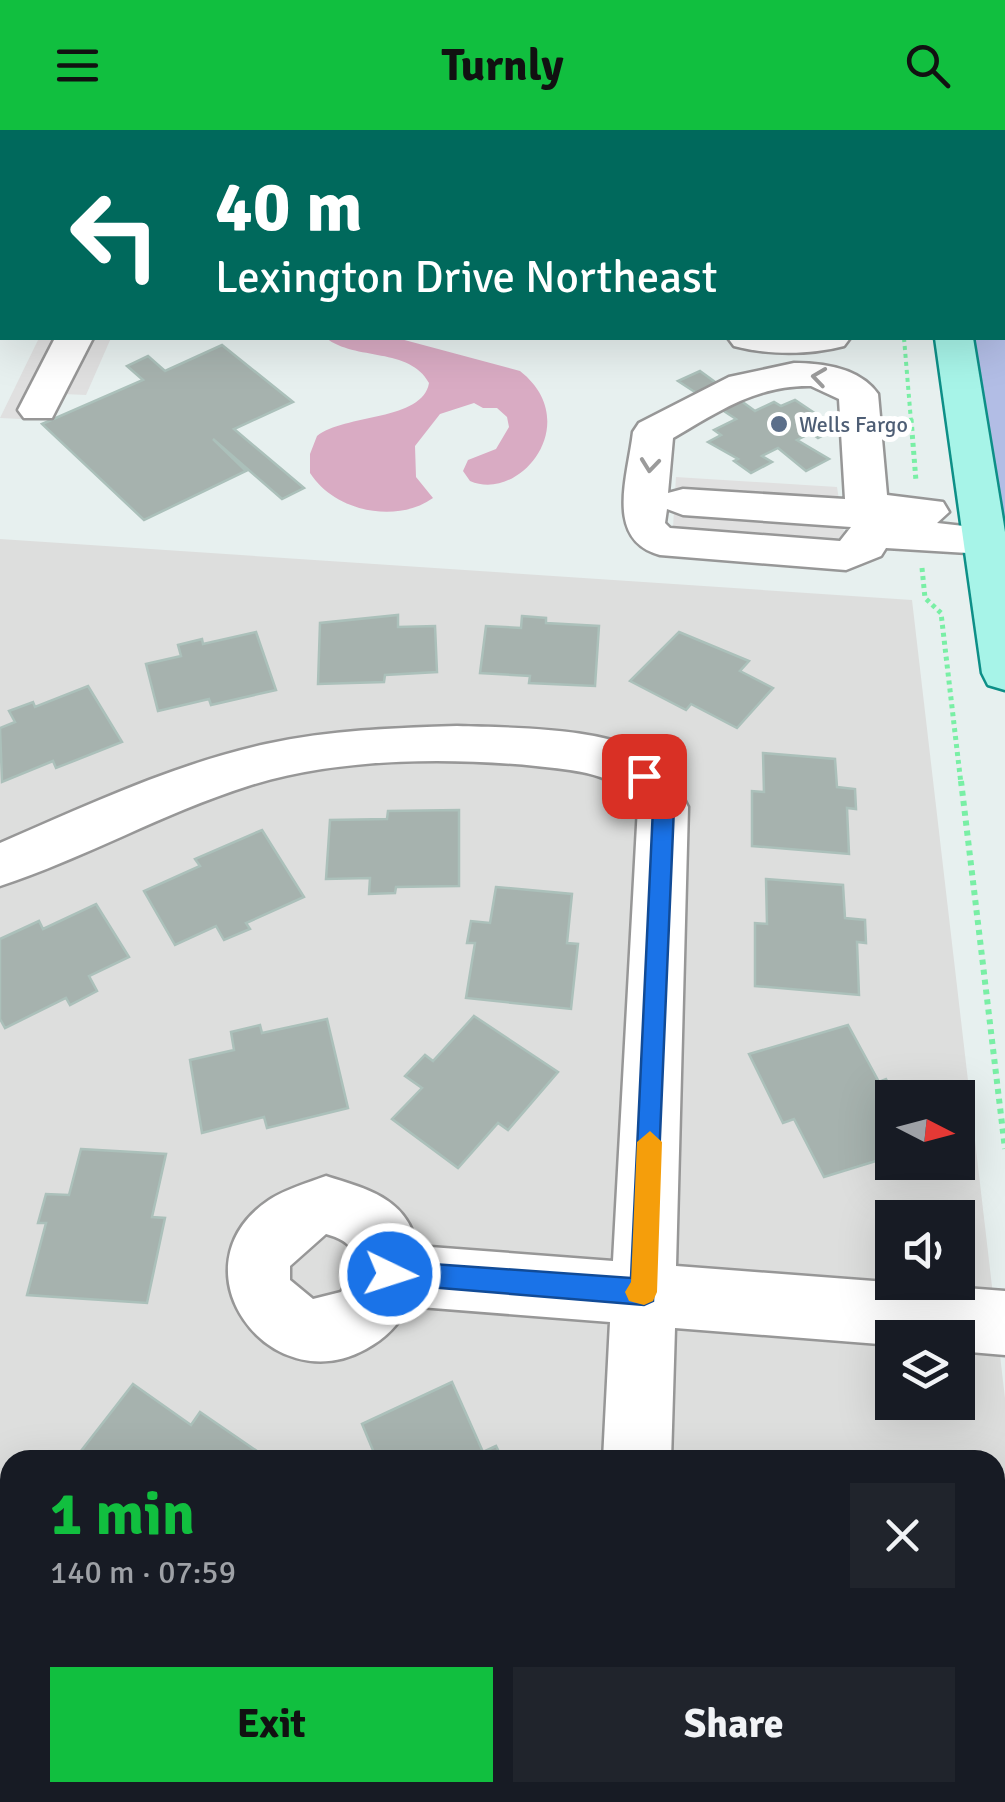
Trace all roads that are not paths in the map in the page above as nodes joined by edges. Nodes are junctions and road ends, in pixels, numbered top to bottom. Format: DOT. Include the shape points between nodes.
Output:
graph roads {
  1 [pos="73,340"];
  2 [pos="791,340"];
  3 [pos="819,340"];
  4 [pos="954,340"];
  5 [pos="38,410"];
  6 [pos="682,502"];
  7 [pos="868,518"];
  8 [pos="982,528"];
  9 [pos="1005,673"];
  10 [pos="0,866"];
  11 [pos="390,1274"];
  12 [pos="644,1292"];
  13 [pos="1005,1323"];
  14 [pos="637,1450"];
  1 -- 5 [label="street"];
  2 -- 3 [label="street"];
  4 -- 8 [label="main road"];
  6 -- 7 [label="street"];
  7 -- 7 [label="street, one-way" via="858,394 845,383 803,374 759,378 653,432 644,522 649,534 672,545 846,556 866,546"];
  7 -- 8 [label="street"];
  8 -- 9 [label="main road"];
  10 -- 12 [label="street" via="261,763 330,749 467,745 580,751 644,776 664,807"];
  11 -- 12 [label="street"];
  12 -- 13 [label="street"];
  12 -- 14 [label="street"];
}
